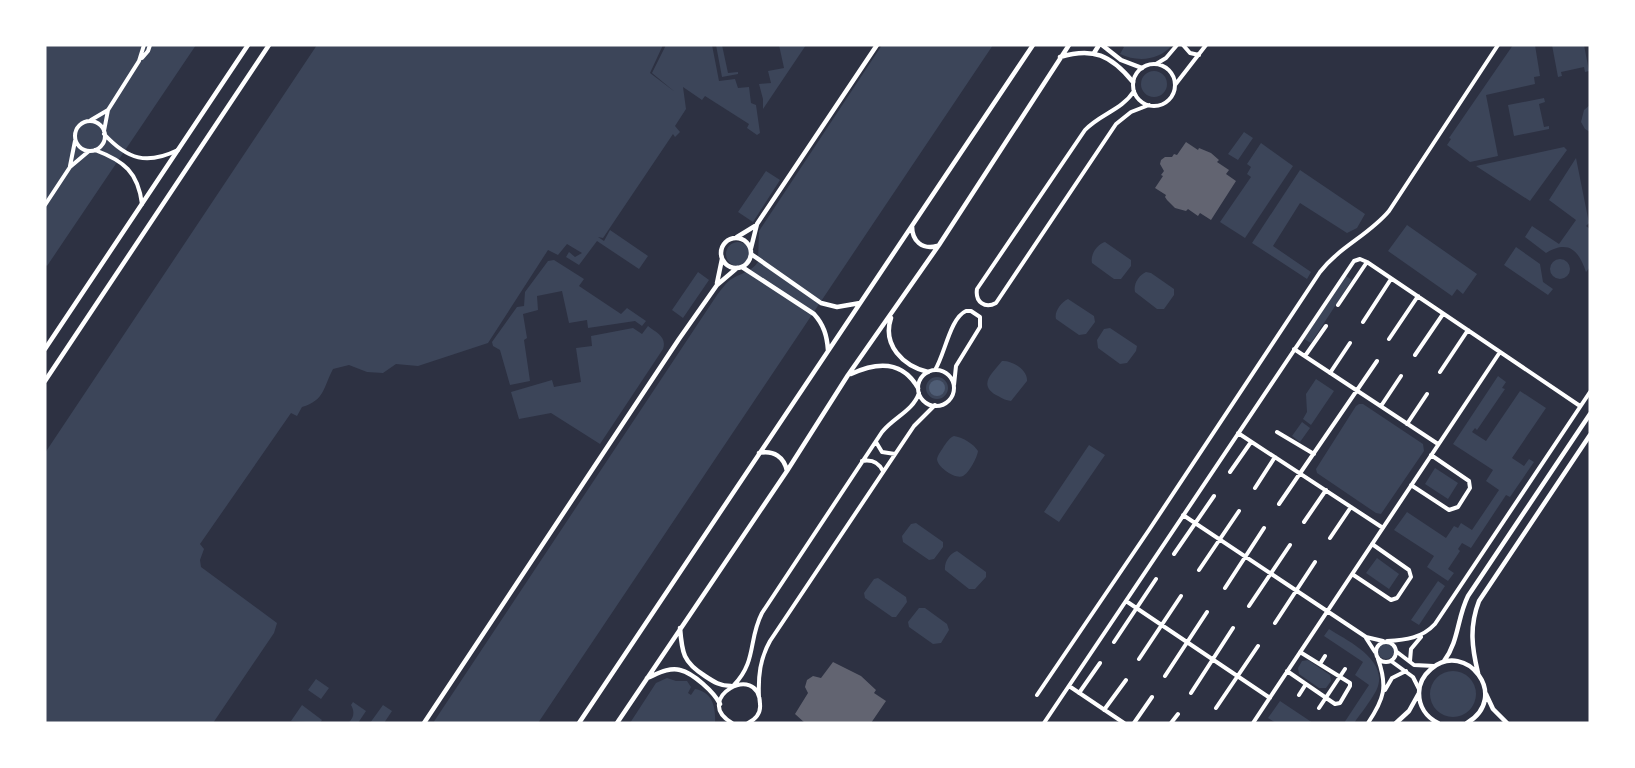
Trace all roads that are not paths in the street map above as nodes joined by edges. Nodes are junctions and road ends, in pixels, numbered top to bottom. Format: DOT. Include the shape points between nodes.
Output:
graph roads {
  1 [pos="144,45"];
  2 [pos="150,45"];
  3 [pos="248,45"];
  4 [pos="269,45"];
  5 [pos="877,45"];
  6 [pos="1033,45"];
  7 [pos="1069,45"];
  8 [pos="1100,45"];
  9 [pos="1177,45"];
  10 [pos="1183,45"];
  11 [pos="1206,45"];
  12 [pos="1498,45"];
  13 [pos="1094,52"];
  14 [pos="1199,55"];
  15 [pos="1060,57"];
  16 [pos="1121,60"];
  17 [pos="139,61"];
  18 [pos="1156,64"];
  19 [pos="1118,66"];
  20 [pos="1142,68"];
  21 [pos="1133,82"];
  22 [pos="1175,86"];
  23 [pos="1134,91"];
  24 [pos="1149,105"];
  25 [pos="108,110"];
  26 [pos="90,121"];
  27 [pos="104,132"];
  28 [pos="75,141"];
  29 [pos="179,149"];
  30 [pos="92,150"];
  31 [pos="70,167"];
  32 [pos="45,205"];
  33 [pos="142,205"];
  34 [pos="757,224"];
  35 [pos="912,226"];
  36 [pos="736,238"];
  37 [pos="939,245"];
  38 [pos="751,251"];
  39 [pos="722,258"];
  40 [pos="1367,262"];
  41 [pos="740,267"];
  42 [pos="1391,279"];
  43 [pos="717,285"];
  44 [pos="1418,296"];
  45 [pos="813,298"];
  46 [pos="860,303"];
  47 [pos="1338,305"];
  48 [pos="807,307"];
  49 [pos="892,312"];
  50 [pos="1443,313"];
  51 [pos="1364,322"];
  52 [pos="1326,326"];
  53 [pos="1468,330"];
  54 [pos="1389,339"];
  55 [pos="1350,343"];
  56 [pos="45,349"];
  57 [pos="1294,349"];
  58 [pos="828,351"];
  59 [pos="1500,352"];
  60 [pos="1305,356"];
  61 [pos="1415,356"];
  62 [pos="900,358"];
  63 [pos="1377,361"];
  64 [pos="895,367"];
  65 [pos="935,370"];
  66 [pos="928,372"];
  67 [pos="1440,372"];
  68 [pos="1330,373"];
  69 [pos="848,375"];
  70 [pos="1401,376"];
  71 [pos="45,381"];
  72 [pos="954,385"];
  73 [pos="1357,390"];
  74 [pos="919,391"];
  75 [pos="1590,392"];
  76 [pos="1427,394"];
  77 [pos="935,405"];
  78 [pos="1381,406"];
  79 [pos="1580,406"];
  80 [pos="1590,414"];
  81 [pos="1407,424"];
  82 [pos="1277,432"];
  83 [pos="1238,433"];
  84 [pos="1590,435"];
  85 [pos="876,441"];
  86 [pos="1251,441"];
  87 [pos="1438,444"];
  88 [pos="759,453"];
  89 [pos="895,454"];
  90 [pos="1314,454"];
  91 [pos="1431,455"];
  92 [pos="1275,457"];
  93 [pos="862,461"];
  94 [pos="787,471"];
  95 [pos="883,472"];
  96 [pos="1230,472"];
  97 [pos="1300,474"];
  98 [pos="1411,485"];
  99 [pos="1256,488"];
  100 [pos="1326,490"];
  101 [pos="1214,496"];
  102 [pos="1279,504"];
  103 [pos="1351,507"];
  104 [pos="1239,511"];
  105 [pos="1183,515"];
  106 [pos="1304,522"];
  107 [pos="1195,524"];
  108 [pos="1264,528"];
  109 [pos="1383,528"];
  110 [pos="1330,538"];
  111 [pos="1219,540"];
  112 [pos="1372,544"];
  113 [pos="1290,545"];
  114 [pos="1174,554"];
  115 [pos="1245,557"];
  116 [pos="1315,561"];
  117 [pos="1199,570"];
  118 [pos="1270,574"];
  119 [pos="1352,574"];
  120 [pos="1156,579"];
  121 [pos="1225,588"];
  122 [pos="1296,591"];
  123 [pos="1181,596"];
  124 [pos="1126,601"];
  125 [pos="1249,606"];
  126 [pos="1137,608"];
  127 [pos="1208,612"];
  128 [pos="1327,612"];
  129 [pos="1275,623"];
  130 [pos="1162,625"];
  131 [pos="680,628"];
  132 [pos="1233,628"];
  133 [pos="1424,634"];
  134 [pos="1366,638"];
  135 [pos="1403,640"];
  136 [pos="1385,641"];
  137 [pos="1114,642"];
  138 [pos="1187,642"];
  139 [pos="1257,646"];
  140 [pos="1397,650"];
  141 [pos="1300,652"];
  142 [pos="1376,653"];
  143 [pos="1325,656"];
  144 [pos="1378,658"];
  145 [pos="1139,659"];
  146 [pos="1213,659"];
  147 [pos="686,660"];
  148 [pos="1390,662"];
  149 [pos="1410,662"];
  150 [pos="1444,662"];
  151 [pos="1100,663"];
  152 [pos="1320,664"];
  153 [pos="1434,666"];
  154 [pos="1345,669"];
  155 [pos="679,670"];
  156 [pos="1287,671"];
  157 [pos="1382,671"];
  158 [pos="1406,671"];
  159 [pos="1478,673"];
  160 [pos="1165,676"];
  161 [pos="1238,676"];
  162 [pos="1339,676"];
  163 [pos="647,678"];
  164 [pos="709,679"];
  165 [pos="1126,680"];
  166 [pos="1306,684"];
  167 [pos="705,686"];
  168 [pos="733,686"];
  169 [pos="1069,686"];
  170 [pos="1419,691"];
  171 [pos="1079,693"];
  172 [pos="1191,693"];
  173 [pos="1486,693"];
  174 [pos="1384,694"];
  175 [pos="1037,695"];
  176 [pos="1299,695"];
  177 [pos="759,697"];
  178 [pos="1152,697"];
  179 [pos="1326,697"];
  180 [pos="1270,698"];
  181 [pos="720,704"];
  182 [pos="1216,708"];
  183 [pos="1319,708"];
  184 [pos="1104,710"];
  185 [pos="721,712"];
  186 [pos="1178,714"];
  187 [pos="750,722"];
  188 [pos="424,723"];
  189 [pos="579,723"];
  190 [pos="617,723"];
  191 [pos="721,723"];
  192 [pos="732,723"];
  193 [pos="1044,723"];
  194 [pos="1124,723"];
  195 [pos="1134,723"];
  196 [pos="1171,723"];
  197 [pos="1253,723"];
  198 [pos="1368,723"];
  199 [pos="1396,723"];
  200 [pos="1438,723"];
  201 [pos="1467,723"];
  202 [pos="1507,723"];
  1 -- 17 [label="street"];
  2 -- 17 [label="street"];
  3 -- 29 [label="street"];
  4 -- 71 [label="street"];
  5 -- 34 [label="street"];
  6 -- 35 [label="street"];
  7 -- 15 [label="street"];
  8 -- 13 [label="street"];
  8 -- 16 [label="street"];
  9 -- 18 [label="street"];
  10 -- 14 [label="street"];
  11 -- 14 [label="street"];
  12 -- 175 [label="street" via="1389,211 1320,272"];
  13 -- 15 [label="street"];
  13 -- 19 [label="street"];
  14 -- 22 [label="street"];
  15 -- 37 [label="street"];
  16 -- 19 [label="street"];
  16 -- 20 [label="street"];
  17 -- 25 [label="street"];
  18 -- 20 [label="street"];
  18 -- 22 [label="street" via="1172,74"];
  19 -- 21 [label="street"];
  20 -- 21 [label="street"];
  21 -- 23 [label="street"];
  22 -- 24 [label="street" via="1167,102"];
  23 -- 24 [label="street" via="1142,103"];
  23 -- 24 [label="street" via="1119,107 1097,118 1085,130 977,290 981,304 996,303 1116,124"];
  25 -- 26 [label="street"];
  25 -- 27 [label="street"];
  26 -- 27 [label="street"];
  26 -- 28 [label="street" via="78,126"];
  27 -- 29 [label="street" via="117,146 139,158 157,158"];
  27 -- 30 [label="street" via="101,145"];
  28 -- 30 [label="street" via="81,148"];
  28 -- 31 [label="street"];
  29 -- 33 [label="street"];
  30 -- 31 [label="street"];
  30 -- 33 [label="street" via="119,161 134,175"];
  31 -- 32 [label="street"];
  33 -- 56 [label="street"];
  34 -- 36 [label="street"];
  34 -- 38 [label="street"];
  35 -- 37 [label="street" via="919,244"];
  35 -- 46 [label="street"];
  36 -- 38 [label="street" via="745,240"];
  36 -- 39 [label="street" via="726,242"];
  37 -- 49 [label="street"];
  38 -- 41 [label="street" via="748,262"];
  38 -- 45 [label="street"];
  39 -- 41 [label="street" via="728,265"];
  39 -- 43 [label="street"];
  40 -- 42 [label="street"];
  40 -- 47 [label="street"];
  40 -- 57 [label="street" via="1351,263"];
  41 -- 43 [label="street"];
  41 -- 48 [label="street"];
  42 -- 44 [label="street"];
  42 -- 51 [label="street"];
  43 -- 188 [label="street"];
  44 -- 50 [label="street"];
  44 -- 54 [label="street"];
  45 -- 46 [label="street" via="837,307"];
  45 -- 48 [label="street"];
  46 -- 58 [label="street"];
  48 -- 58 [label="street" via="821,322"];
  49 -- 62 [label="street" via="890,339"];
  49 -- 69 [label="street"];
  50 -- 53 [label="street"];
  50 -- 61 [label="street"];
  52 -- 60 [label="street"];
  53 -- 59 [label="street"];
  53 -- 67 [label="street"];
  55 -- 68 [label="street"];
  57 -- 60 [label="street"];
  57 -- 83 [label="street"];
  58 -- 88 [label="street"];
  59 -- 79 [label="street"];
  59 -- 87 [label="street"];
  60 -- 68 [label="street"];
  62 -- 64 [label="street"];
  62 -- 66 [label="street"];
  63 -- 73 [label="street"];
  64 -- 69 [label="street" via="868,366"];
  64 -- 74 [label="street" via="909,376"];
  65 -- 66 [label="street"];
  65 -- 72 [label="street" via="947,374"];
  65 -- 72 [label="street" via="958,318 966,311 976,313 980,327 960,358"];
  66 -- 74 [label="street" via="921,379"];
  68 -- 73 [label="street"];
  69 -- 94 [label="street"];
  70 -- 78 [label="street"];
  72 -- 77 [label="street" via="949,399"];
  73 -- 78 [label="street"];
  73 -- 90 [label="street"];
  74 -- 77 [label="street" via="927,403"];
  74 -- 85 [label="street" via="912,407 890,423"];
  75 -- 79 [label="street"];
  76 -- 81 [label="street"];
  77 -- 89 [label="street"];
  78 -- 81 [label="street"];
  79 -- 133 [label="street" via="1435,624"];
  80 -- 150 [label="street" via="1467,596 1454,645"];
  81 -- 87 [label="street"];
  82 -- 90 [label="street"];
  83 -- 86 [label="street"];
  83 -- 105 [label="street"];
  84 -- 159 [label="street" via="1479,601 1471,634"];
  85 -- 89 [label="street" via="882,452"];
  85 -- 93 [label="street"];
  86 -- 92 [label="street"];
  86 -- 96 [label="street"];
  87 -- 91 [label="street"];
  88 -- 94 [label="street" via="776,454"];
  88 -- 189 [label="street"];
  89 -- 95 [label="street"];
  90 -- 97 [label="street"];
  91 -- 98 [label="street"];
  91 -- 98 [label="street" via="1469,481 1470,488 1458,507 1449,510"];
  92 -- 97 [label="street"];
  92 -- 99 [label="street"];
  93 -- 95 [label="street" via="873,461"];
  93 -- 168 [label="street" via="762,613 749,663"];
  94 -- 131 [label="street"];
  95 -- 177 [label="street" via="770,641 760,666"];
  97 -- 100 [label="street"];
  97 -- 102 [label="street"];
  98 -- 109 [label="street"];
  100 -- 103 [label="street"];
  100 -- 106 [label="street"];
  101 -- 107 [label="street"];
  103 -- 109 [label="street"];
  103 -- 110 [label="street"];
  104 -- 111 [label="street"];
  105 -- 107 [label="street"];
  105 -- 124 [label="street"];
  107 -- 111 [label="street"];
  107 -- 114 [label="street"];
  108 -- 115 [label="street"];
  109 -- 112 [label="street"];
  111 -- 115 [label="street"];
  111 -- 117 [label="street"];
  112 -- 119 [label="street"];
  112 -- 119 [label="street" via="1409,570 1411,577 1397,598 1391,600"];
  113 -- 118 [label="street"];
  115 -- 118 [label="street"];
  115 -- 121 [label="street"];
  116 -- 122 [label="street"];
  118 -- 122 [label="street"];
  118 -- 125 [label="street"];
  119 -- 128 [label="street"];
  120 -- 126 [label="street"];
  122 -- 128 [label="street"];
  122 -- 129 [label="street"];
  123 -- 130 [label="street"];
  124 -- 126 [label="street"];
  124 -- 169 [label="street"];
  126 -- 130 [label="street"];
  126 -- 137 [label="street"];
  127 -- 138 [label="street"];
  128 -- 134 [label="street"];
  128 -- 141 [label="street"];
  130 -- 138 [label="street"];
  130 -- 145 [label="street"];
  131 -- 147 [label="street"];
  131 -- 163 [label="street"];
  132 -- 146 [label="street"];
  133 -- 135 [label="street"];
  133 -- 149 [label="street" via="1412,646"];
  134 -- 136 [label="street"];
  134 -- 142 [label="street"];
  135 -- 136 [label="street"];
  135 -- 140 [label="street"];
  136 -- 140 [label="street" via="1393,643"];
  136 -- 142 [label="street" via="1377,646"];
  138 -- 146 [label="street"];
  138 -- 160 [label="street"];
  139 -- 161 [label="street"];
  140 -- 148 [label="street"];
  140 -- 149 [label="street"];
  141 -- 152 [label="street"];
  141 -- 156 [label="street"];
  142 -- 144 [label="street"];
  143 -- 152 [label="street"];
  144 -- 148 [label="street"];
  144 -- 157 [label="street"];
  146 -- 161 [label="street"];
  146 -- 172 [label="street"];
  147 -- 155 [label="street"];
  147 -- 164 [label="street"];
  148 -- 157 [label="street"];
  148 -- 158 [label="street"];
  149 -- 153 [label="street"];
  150 -- 153 [label="street"];
  150 -- 159 [label="street" via="1467,664"];
  151 -- 171 [label="street"];
  152 -- 162 [label="street"];
  153 -- 170 [label="street" via="1422,680"];
  154 -- 162 [label="street"];
  155 -- 163 [label="street"];
  155 -- 167 [label="street"];
  156 -- 166 [label="street"];
  156 -- 180 [label="street"];
  157 -- 174 [label="street"];
  158 -- 170 [label="street" via="1413,676"];
  158 -- 174 [label="street" via="1392,678"];
  159 -- 173 [label="street"];
  161 -- 180 [label="street"];
  161 -- 182 [label="street"];
  162 -- 179 [label="street"];
  162 -- 179 [label="street" via="1350,684 1340,702 1335,704"];
  163 -- 190 [label="street"];
  164 -- 167 [label="street"];
  164 -- 168 [label="street"];
  165 -- 184 [label="street"];
  166 -- 176 [label="street"];
  166 -- 179 [label="street"];
  167 -- 181 [label="street"];
  168 -- 177 [label="street" via="751,687"];
  168 -- 181 [label="street" via="724,692"];
  169 -- 171 [label="street"];
  169 -- 193 [label="street"];
  170 -- 199 [label="street" via="1409,711"];
  170 -- 200 [label="street" via="1426,714"];
  171 -- 184 [label="street"];
  173 -- 201 [label="street" via="1480,712"];
  173 -- 202 [label="street" via="1493,709"];
  174 -- 198 [label="street"];
  177 -- 187 [label="street" via="759,712"];
  178 -- 195 [label="street"];
  179 -- 183 [label="street"];
  180 -- 197 [label="street"];
  181 -- 185 [label="street"];
  184 -- 194 [label="street"];
  185 -- 191 [label="street"];
  185 -- 192 [label="street"];
  186 -- 196 [label="street"];
}
